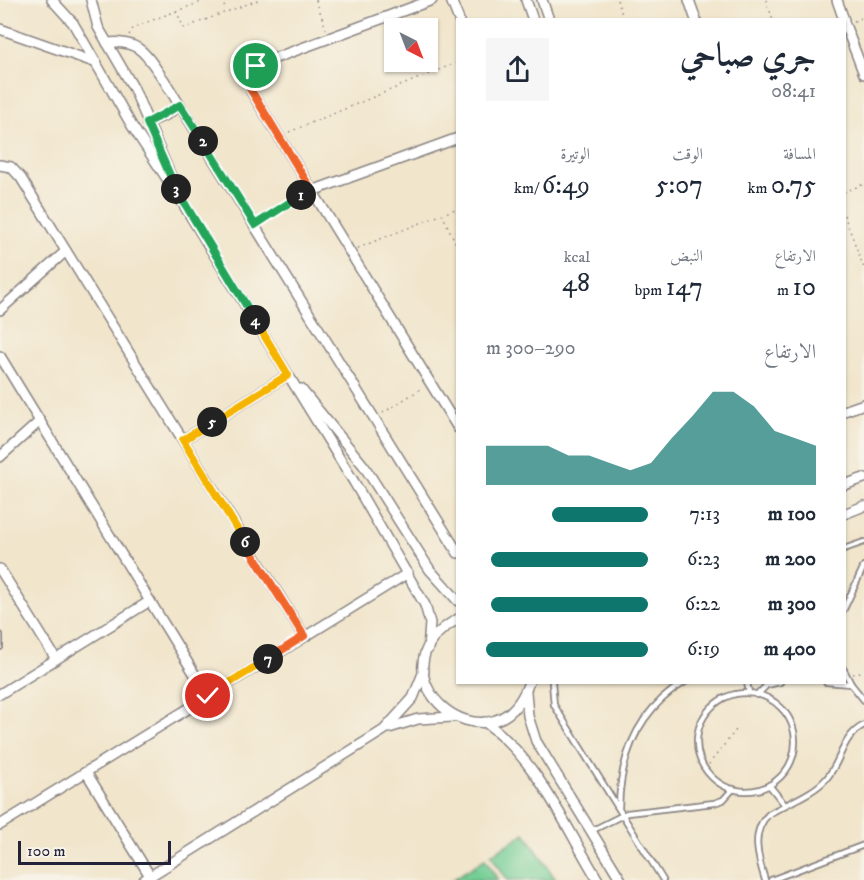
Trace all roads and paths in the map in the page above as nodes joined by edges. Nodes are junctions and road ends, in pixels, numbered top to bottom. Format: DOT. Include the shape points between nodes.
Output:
graph roads {
  1 [pos="52,0"];
  2 [pos="92,0"];
  3 [pos="206,0"];
  4 [pos="222,0"];
  5 [pos="258,0"];
  6 [pos="316,0"];
  7 [pos="432,0"];
  8 [pos="451,0"];
  9 [pos="526,0"];
  10 [pos="542,0"];
  11 [pos="617,0"];
  12 [pos="689,0"];
  13 [pos="766,0"];
  14 [pos="837,0"];
  15 [pos="176,11"];
  16 [pos="227,12"];
  17 [pos="458,18"];
  18 [pos="532,18"];
  19 [pos="548,18"];
  20 [pos="623,18"];
  21 [pos="695,18"];
  22 [pos="772,18"];
  23 [pos="843,18"];
  24 [pos="846,25"];
  25 [pos="334,26"];
  26 [pos="0,29"];
  27 [pos="126,41"];
  28 [pos="107,43"];
  29 [pos="97,63"];
  30 [pos="456,63"];
  31 [pos="864,74"];
  32 [pos="180,105"];
  33 [pos="147,123"];
  34 [pos="279,137"];
  35 [pos="456,139"];
  36 [pos="0,165"];
  37 [pos="864,184"];
  38 [pos="311,190"];
  39 [pos="846,191"];
  40 [pos="177,194"];
  41 [pos="456,209"];
  42 [pos="442,214"];
  43 [pos="846,220"];
  44 [pos="255,225"];
  45 [pos="456,244"];
  46 [pos="66,251"];
  47 [pos="350,252"];
  48 [pos="864,268"];
  49 [pos="0,310"];
  50 [pos="0,356"];
  51 [pos="288,375"];
  52 [pos="430,383"];
  53 [pos="864,404"];
  54 [pos="846,410"];
  55 [pos="374,418"];
  56 [pos="40,421"];
  57 [pos="456,425"];
  58 [pos="183,440"];
  59 [pos="0,457"];
  60 [pos="864,478"];
  61 [pos="846,484"];
  62 [pos="864,506"];
  63 [pos="846,513"];
  64 [pos="864,542"];
  65 [pos="846,548"];
  66 [pos="456,550"];
  67 [pos="864,566"];
  68 [pos="0,569"];
  69 [pos="408,573"];
  70 [pos="456,599"];
  71 [pos="150,601"];
  72 [pos="846,605"];
  73 [pos="456,620"];
  74 [pos="0,635"];
  75 [pos="304,636"];
  76 [pos="0,646"];
  77 [pos="428,648"];
  78 [pos="56,659"];
  79 [pos="864,670"];
  80 [pos="424,671"];
  81 [pos="846,673"];
  82 [pos="846,675"];
  83 [pos="552,684"];
  84 [pos="683,684"];
  85 [pos="747,684"];
  86 [pos="771,684"];
  87 [pos="846,684"];
  88 [pos="851,684"];
  89 [pos="527,687"];
  90 [pos="749,693"];
  91 [pos="0,694"];
  92 [pos="757,695"];
  93 [pos="208,696"];
  94 [pos="864,700"];
  95 [pos="453,717"];
  96 [pos="485,722"];
  97 [pos="864,725"];
  98 [pos="736,729"];
  99 [pos="384,730"];
  100 [pos="705,769"];
  101 [pos="86,772"];
  102 [pos="769,785"];
  103 [pos="734,789"];
  104 [pos="785,805"];
  105 [pos="620,812"];
  106 [pos="0,825"];
  107 [pos="591,831"];
  108 [pos="864,845"];
  109 [pos="147,878"];
  110 [pos="598,880"];
  111 [pos="621,880"];
  112 [pos="663,880"];
  113 [pos="765,880"];
  114 [pos="771,880"];
  1 -- 29 [label="street" via="73,23"];
  2 -- 28 [label="street" via="94,17"];
  3 -- 15 [label="path"];
  4 -- 16 [label="path"];
  5 -- 16 [label="path"];
  6 -- 25 [label="path" via="326,29"];
  7 -- 34 [label="street" via="256,66 249,87"];
  8 -- 17 [label="street"];
  9 -- 18 [label="street"];
  10 -- 19 [label="street"];
  11 -- 20 [label="path"];
  12 -- 21 [label="street"];
  13 -- 22 [label="path"];
  14 -- 23 [label="street"];
  15 -- 16 [label="path" via="184,28"];
  15 -- 27 [label="path" via="134,27"];
  24 -- 31 [label="street"];
  26 -- 29 [label="street"];
  27 -- 28 [label="street"];
  27 -- 32 [label="street" via="147,57"];
  28 -- 33 [label="street" via="131,82"];
  29 -- 40 [label="street"];
  30 -- 34 [label="path"];
  32 -- 33 [label="street"];
  32 -- 44 [label="street"];
  33 -- 40 [label="street"];
  34 -- 38 [label="street"];
  35 -- 38 [label="street"];
  36 -- 46 [label="street" via="11,167 18,174"];
  37 -- 39 [label="path"];
  38 -- 44 [label="path"];
  38 -- 47 [label="street"];
  40 -- 51 [label="street"];
  41 -- 42 [label="path"];
  42 -- 45 [label="path"];
  42 -- 47 [label="path"];
  43 -- 48 [label="path"];
  44 -- 55 [label="street"];
  46 -- 49 [label="street"];
  46 -- 58 [label="street"];
  47 -- 52 [label="street"];
  50 -- 56 [label="street"];
  51 -- 58 [label="street"];
  51 -- 69 [label="street"];
  51 -- 70 [label="street" via="364,466 430,570"];
  52 -- 55 [label="path"];
  52 -- 57 [label="street"];
  53 -- 54 [label="street"];
  55 -- 66 [label="street"];
  56 -- 59 [label="street"];
  56 -- 71 [label="street"];
  58 -- 75 [label="street"];
  60 -- 61 [label="street"];
  62 -- 63 [label="street"];
  64 -- 65 [label="lane"];
  67 -- 72 [label="lane"];
  68 -- 78 [label="street"];
  69 -- 75 [label="street"];
  69 -- 77 [label="street" via="428,614"];
  71 -- 78 [label="street"];
  71 -- 93 [label="street"];
  73 -- 77 [label="street" via="445,626"];
  74 -- 76 [label="lane"];
  75 -- 93 [label="street"];
  77 -- 80 [label="street"];
  78 -- 91 [label="street"];
  79 -- 81 [label="path"];
  80 -- 95 [label="street" via="432,698"];
  80 -- 99 [label="street" via="409,704"];
  82 -- 88 [label="lane"];
  83 -- 105 [label="lane" via="554,705"];
  84 -- 105 [label="lane" via="653,708 633,736 623,765"];
  85 -- 90 [label="lane"];
  86 -- 92 [label="lane"];
  87 -- 88 [label="lane"];
  88 -- 94 [label="lane"];
  89 -- 96 [label="street" via="509,711"];
  89 -- 107 [label="street" via="528,716 536,741"];
  90 -- 92 [label="lane"];
  90 -- 100 [label="lane" via="719,701 705,716 697,745"];
  92 -- 102 [label="lane" via="783,711 794,741 785,771"];
  93 -- 101 [label="street"];
  95 -- 96 [label="street"];
  95 -- 99 [label="street" via="418,719"];
  96 -- 110 [label="street" via="521,755"];
  97 -- 104 [label="lane" via="846,740 824,782"];
  98 -- 100 [label="path"];
  99 -- 109 [label="street"];
  100 -- 103 [label="lane" via="715,780"];
  101 -- 106 [label="street"];
  101 -- 109 [label="street"];
  102 -- 103 [label="lane" via="755,790"];
  102 -- 104 [label="lane"];
  103 -- 105 [label="lane" via="714,803"];
  104 -- 113 [label="lane" via="765,817 758,831"];
  105 -- 107 [label="lane"];
  105 -- 112 [label="lane"];
  107 -- 111 [label="street"];
  108 -- 114 [label="lane"];
}
